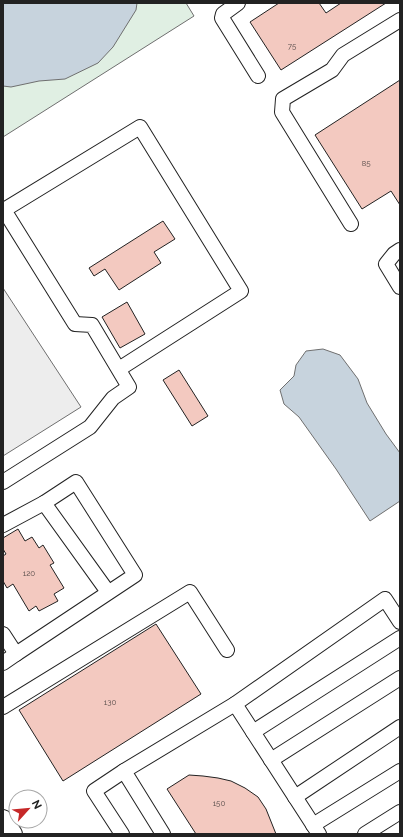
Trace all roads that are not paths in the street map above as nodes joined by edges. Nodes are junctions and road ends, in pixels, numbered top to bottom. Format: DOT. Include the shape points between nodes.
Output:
graph roads {
  1 [pos="238,3"];
  2 [pos="400,20"];
  3 [pos="258,76"];
  4 [pos="350,224"];
  5 [pos="400,250"];
  6 [pos="400,288"];
  7 [pos="119,369"];
  8 [pos="3,482"];
  9 [pos="44,503"];
  10 [pos="3,525"];
  11 [pos="108,592"];
  12 [pos="400,622"];
  13 [pos="3,634"];
  14 [pos="400,638"];
  15 [pos="227,650"];
  16 [pos="16,654"];
  17 [pos="3,663"];
  18 [pos="400,678"];
  19 [pos="235,704"];
  20 [pos="3,707"];
  21 [pos="400,727"];
  22 [pos="253,732"];
  23 [pos="271,760"];
  24 [pos="124,771"];
  25 [pos="400,771"];
  26 [pos="295,797"];
  27 [pos="400,812"];
  28 [pos="3,819"];
  29 [pos="316,829"];
  30 [pos="13,834"];
  31 [pos="122,834"];
  32 [pos="163,834"];
  33 [pos="365,834"];
  1 -- 3 [label="lane" via="223,14 222,18"];
  2 -- 4 [label="lane" via="344,55 332,70 283,99 282,112"];
  5 -- 6 [label="lane" via="386,264"];
  7 -- 7 [label="lane" via="241,291 140,127 4,210 75,324 92,325"];
  7 -- 8 [label="lane" via="130,387 113,398 90,427"];
  9 -- 10 [label="lane"];
  9 -- 11 [label="lane"];
  9 -- 11 [label="lane" via="76,482 134,574"];
  11 -- 16 [label="lane"];
  12 -- 19 [label="lane" via="385,599"];
  13 -- 16 [label="lane"];
  14 -- 22 [label="lane"];
  15 -- 20 [label="lane" via="190,592"];
  16 -- 17 [label="lane"];
  18 -- 23 [label="lane"];
  19 -- 22 [label="lane"];
  19 -- 24 [label="lane"];
  21 -- 26 [label="lane"];
  22 -- 23 [label="lane"];
  23 -- 26 [label="lane"];
  24 -- 31 [label="lane" via="94,791"];
  24 -- 32 [label="lane"];
  25 -- 29 [label="lane"];
  26 -- 29 [label="lane"];
  27 -- 33 [label="lane"];
  28 -- 30 [label="main road"];
}
